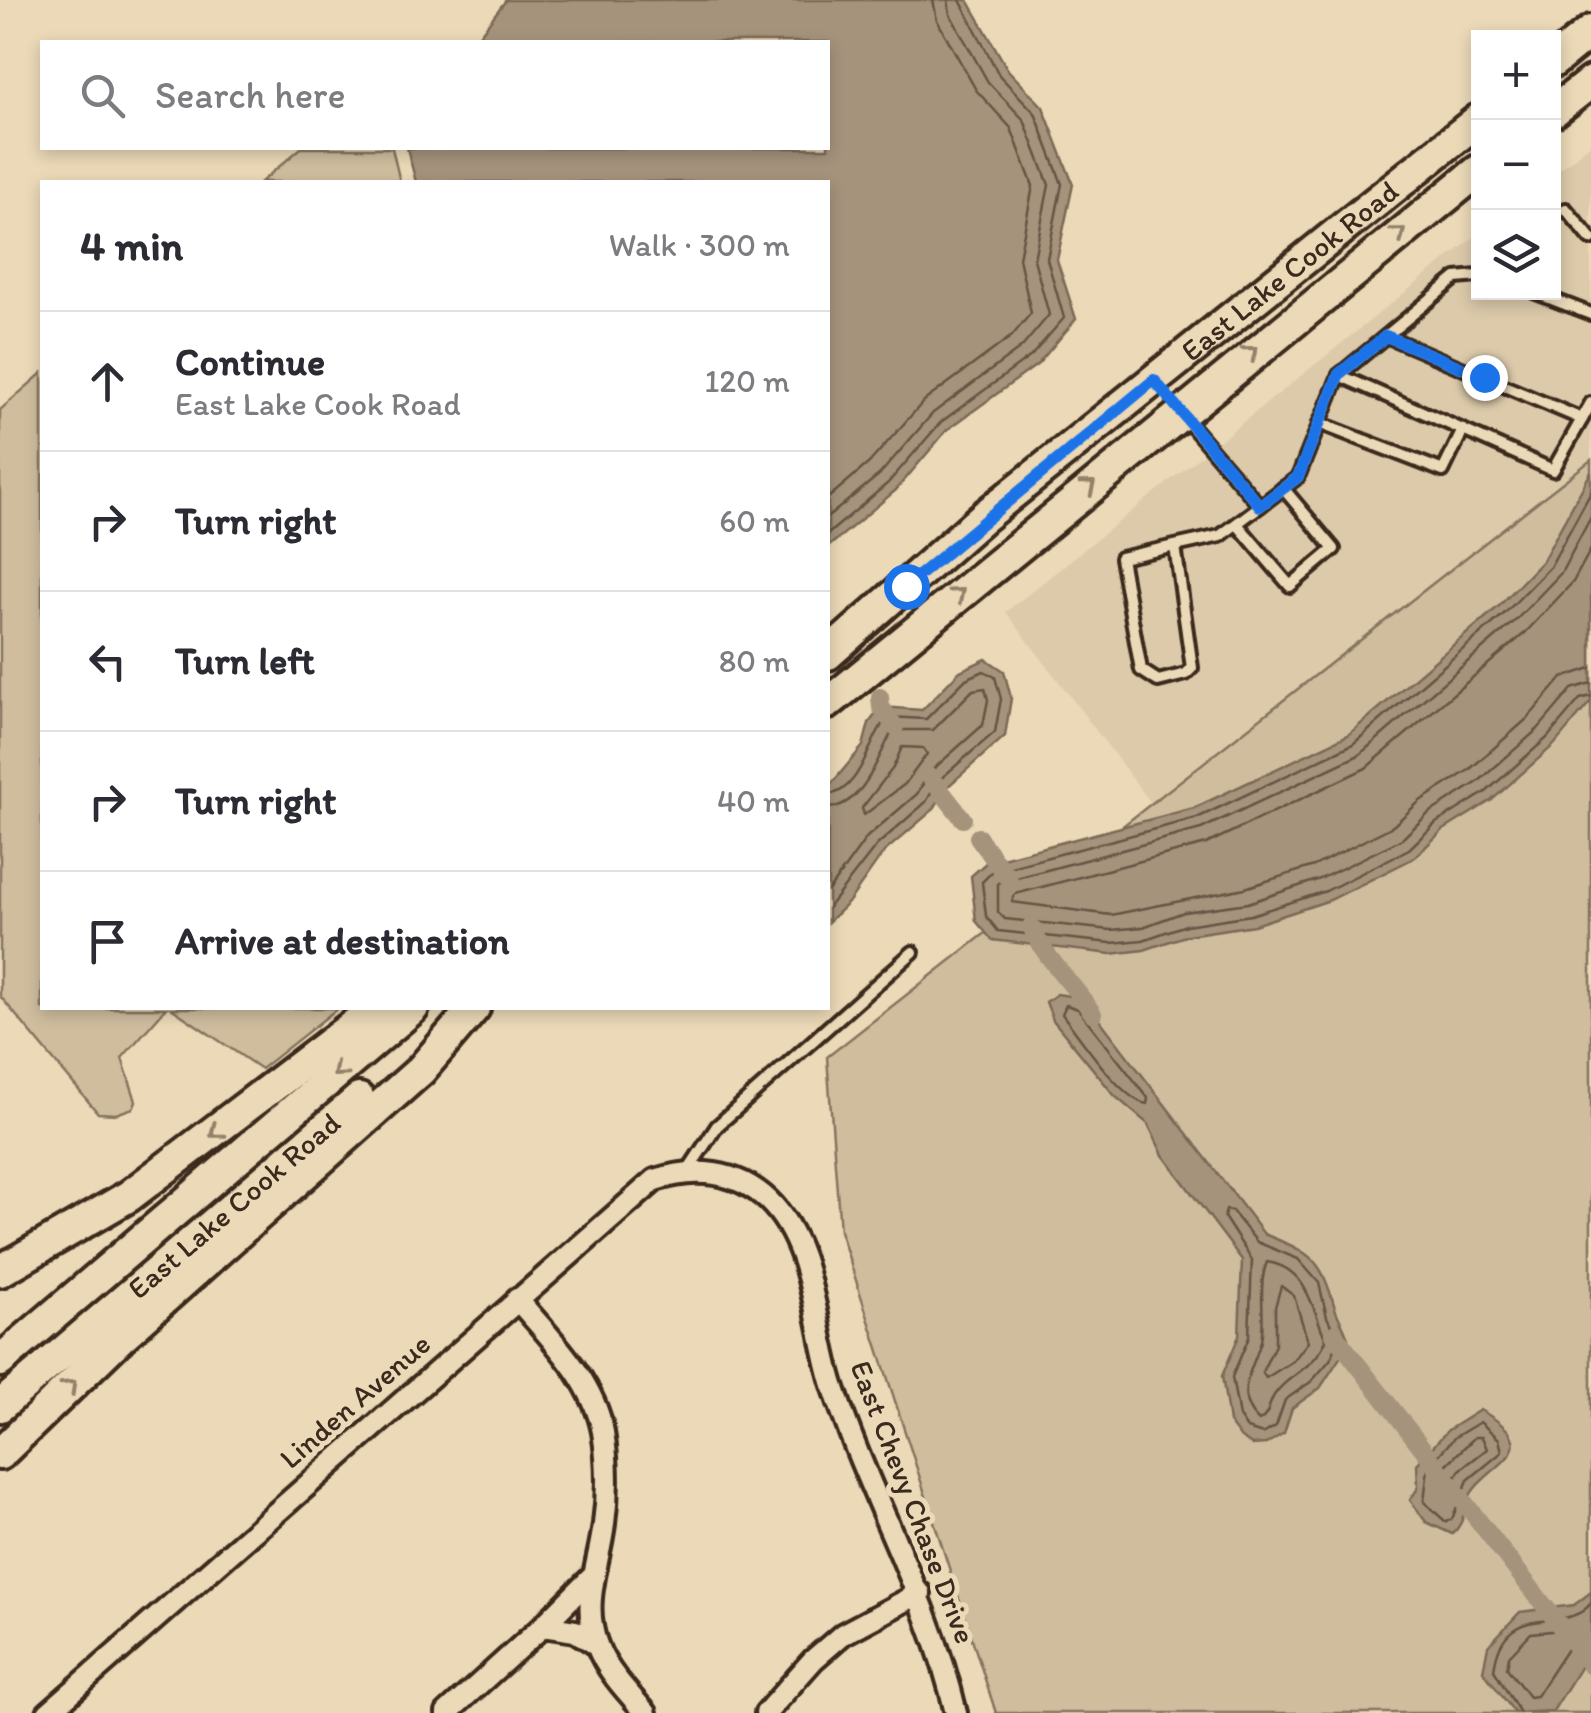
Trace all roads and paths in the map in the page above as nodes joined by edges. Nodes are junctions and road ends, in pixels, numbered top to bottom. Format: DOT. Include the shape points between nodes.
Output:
graph roads {
  1 [pos="1591,31"];
  2 [pos="1561,55"];
  3 [pos="1591,82"];
  4 [pos="1561,106"];
  5 [pos="1471,126"];
  6 [pos="1471,176"];
  7 [pos="1566,209"];
  8 [pos="1591,239"];
  9 [pos="1471,277"];
  10 [pos="1555,300"];
  11 [pos="1591,314"];
  12 [pos="1386,336"];
  13 [pos="1339,374"];
  14 [pos="1154,380"];
  15 [pos="1591,403"];
  16 [pos="1180,411"];
  17 [pos="1582,418"];
  18 [pos="1319,423"];
  19 [pos="1463,430"];
  20 [pos="1283,488"];
  21 [pos="1260,506"];
  22 [pos="1237,524"];
  23 [pos="1175,546"];
  24 [pos="830,652"];
  25 [pos="830,701"];
  26 [pos="913,952"];
  27 [pos="373,1010"];
  28 [pos="411,1010"];
  29 [pos="464,1010"];
  30 [pos="472,1010"];
  31 [pos="688,1170"];
  32 [pos="0,1271"];
  33 [pos="516,1299"];
  34 [pos="0,1360"];
  35 [pos="0,1406"];
  36 [pos="0,1454"];
  37 [pos="591,1578"];
  38 [pos="920,1592"];
  39 [pos="543,1626"];
  40 [pos="597,1645"];
  41 [pos="48,1713"];
  42 [pos="447,1713"];
  43 [pos="646,1713"];
  44 [pos="766,1713"];
  45 [pos="956,1713"];
  1 -- 2 [label="main road"];
  3 -- 4 [label="main road"];
  5 -- 14 [label="main road, East Lake Cook Road"];
  16 -- 6 [label="main road, East Lake Cook Road, one-way"];
  7 -- 8 [label="lane"];
  9 -- 12 [label="lane" via="1456,278"];
  10 -- 11 [label="lane"];
  12 -- 13 [label="lane"];
  12 -- 17 [label="lane"];
  13 -- 18 [label="lane"];
  13 -- 19 [label="lane"];
  14 -- 16 [label="main road"];
  14 -- 24 [label="main road, East Lake Cook Road"];
  15 -- 17 [label="lane"];
  16 -- 21 [label="lane"];
  25 -- 16 [label="main road, East Lake Cook Road, one-way"];
  17 -- 19 [label="lane" via="1553,470"];
  18 -- 19 [label="lane" via="1443,471"];
  18 -- 20 [label="lane" via="1298,477"];
  20 -- 21 [label="lane"];
  20 -- 22 [label="lane" via="1334,549 1290,586"];
  21 -- 22 [label="lane"];
  22 -- 23 [label="lane" via="1220,536"];
  23 -- 23 [label="lane" via="1121,558 1141,670 1158,681 1192,668"];
  26 -- 31 [label="lane" via="729,1115"];
  27 -- 32 [label="main road, one-way" via="130,1196"];
  28 -- 34 [label="main road, East Lake Cook Road, one-way"];
  29 -- 35 [label="main road, East Lake Cook Road"];
  36 -- 30 [label="main road, one-way" via="421,1070"];
  31 -- 33 [label="street, Linden Avenue" via="655,1180"];
  31 -- 38 [label="street, East Chevy Chase Drive" via="743,1182 788,1223 833,1386"];
  33 -- 37 [label="street" via="564,1354 591,1396 602,1431 607,1493"];
  33 -- 41 [label="street, Linden Avenue"];
  37 -- 39 [label="street"];
  37 -- 40 [label="street"];
  38 -- 44 [label="street" via="843,1634"];
  38 -- 45 [label="street, East Chevy Chase Drive"];
  39 -- 40 [label="street" via="575,1631"];
  39 -- 42 [label="street"];
  40 -- 43 [label="street"];
}
